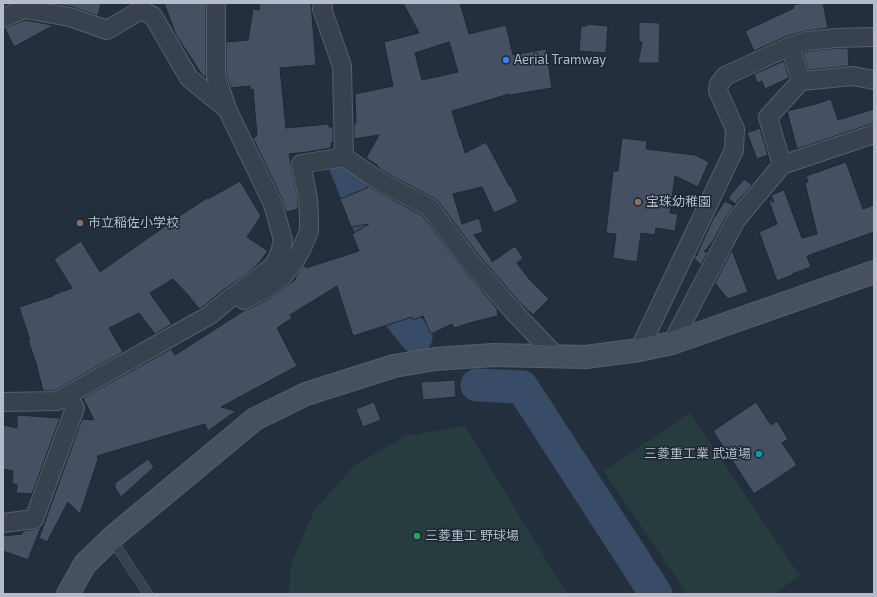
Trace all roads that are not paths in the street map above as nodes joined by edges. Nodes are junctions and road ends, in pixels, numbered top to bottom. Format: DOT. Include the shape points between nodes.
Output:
graph roads {
  1 [pos="216,3"];
  2 [pos="323,3"];
  3 [pos="26,6"];
  4 [pos="3,18"];
  5 [pos="874,37"];
  6 [pos="790,46"];
  7 [pos="874,80"];
  8 [pos="801,81"];
  9 [pos="227,109"];
  10 [pos="874,134"];
  11 [pos="344,156"];
  12 [pos="782,165"];
  13 [pos="874,272"];
  14 [pos="210,315"];
  15 [pos="672,343"];
  16 [pos="639,350"];
  17 [pos="557,357"];
  18 [pos="67,396"];
  19 [pos="3,402"];
  20 [pos="3,524"];
  21 [pos="111,538"];
  22 [pos="68,594"];
  23 [pos="148,594"];
  1 -- 9 [label="street" via="216,76"];
  2 -- 11 [label="street" via="322,9 342,66"];
  3 -- 4 [label="street"];
  3 -- 9 [label="street" via="107,30 141,10 153,16 189,78"];
  5 -- 6 [label="street" via="807,41"];
  6 -- 8 [label="street"];
  6 -- 16 [label="street" via="725,76 719,84 718,91 735,129 734,150"];
  7 -- 8 [label="street" via="852,76"];
  8 -- 12 [label="street" via="768,117"];
  9 -- 14 [label="street" via="274,204 283,240 274,266"];
  10 -- 12 [label="street"];
  11 -- 14 [label="street" via="301,164 308,199 309,231 294,262 283,276 237,304"];
  11 -- 17 [label="street" via="378,180 430,208 478,271"];
  12 -- 15 [label="street" via="736,220"];
  13 -- 15 [label="street"];
  14 -- 18 [label="street"];
  15 -- 16 [label="street"];
  16 -- 17 [label="street" via="586,357"];
  17 -- 21 [label="street" via="493,355 435,359 394,366 306,394 255,419"];
  18 -- 19 [label="street" via="57,401"];
  18 -- 20 [label="street" via="75,408 34,519"];
  21 -- 22 [label="street" via="85,564"];
  21 -- 23 [label="lane"];
}
